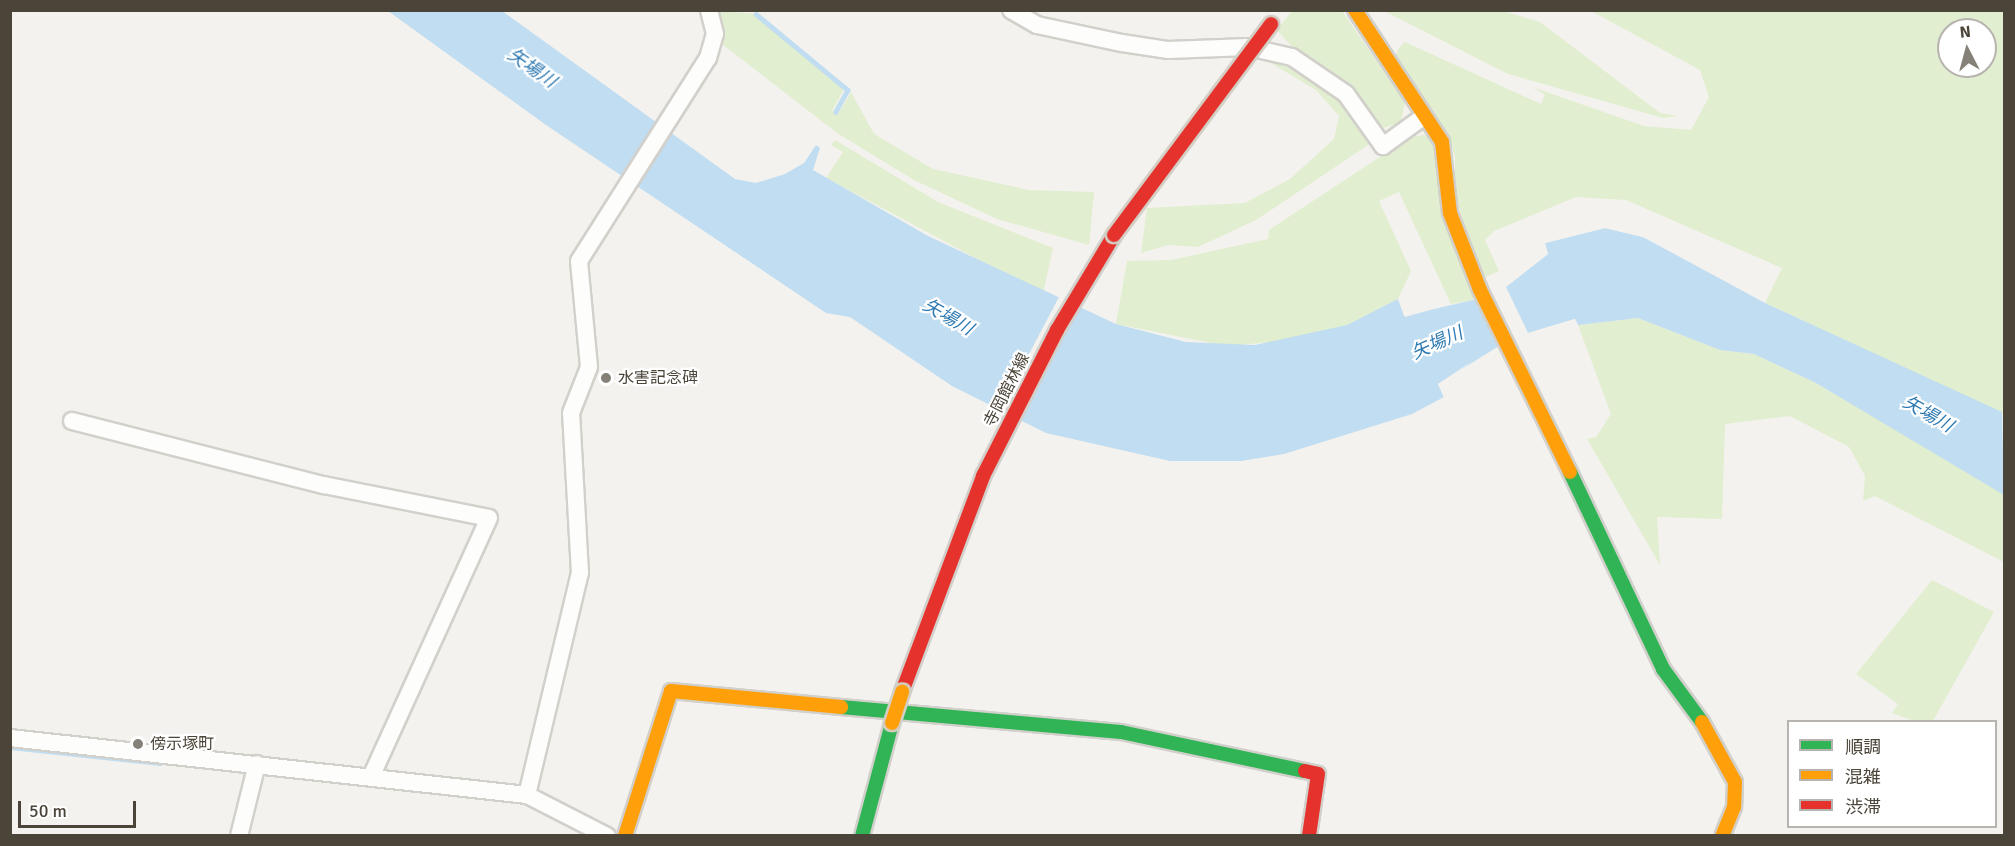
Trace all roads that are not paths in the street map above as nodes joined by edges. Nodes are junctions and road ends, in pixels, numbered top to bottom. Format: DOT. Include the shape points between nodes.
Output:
graph roads {
  1 [pos="709,10"];
  2 [pos="1011,10"];
  3 [pos="1282,10"];
  4 [pos="1355,10"];
  5 [pos="1423,117"];
  6 [pos="72,421"];
  7 [pos="10,738"];
  8 [pos="256,764"];
  9 [pos="371,777"];
  10 [pos="527,795"];
  11 [pos="239,836"];
  12 [pos="608,836"];
  13 [pos="625,836"];
  14 [pos="862,836"];
  15 [pos="1309,836"];
  16 [pos="1722,836"];
  1 -- 10 [label="street" via="715,34 708,58 582,252 579,272 589,367 571,412 580,573"];
  2 -- 5 [label="street" via="1037,25 1122,43 1168,50 1248,47 1292,57 1346,94 1383,146"];
  3 -- 14 [label="street, 寺岡館林線, bridge" via="1114,235 983,476 902,692"];
  4 -- 5 [label="street"];
  5 -- 16 [label="street" via="1442,142 1450,213 1506,346 1643,619 1663,669 1706,727 1735,782 1734,807"];
  6 -- 9 [label="street" via="324,485 489,518"];
  7 -- 8 [label="street"];
  8 -- 9 [label="street"];
  8 -- 11 [label="street"];
  9 -- 10 [label="street"];
  10 -- 12 [label="street"];
  13 -- 15 [label="street" via="671,691 1121,732 1318,774"];
}
